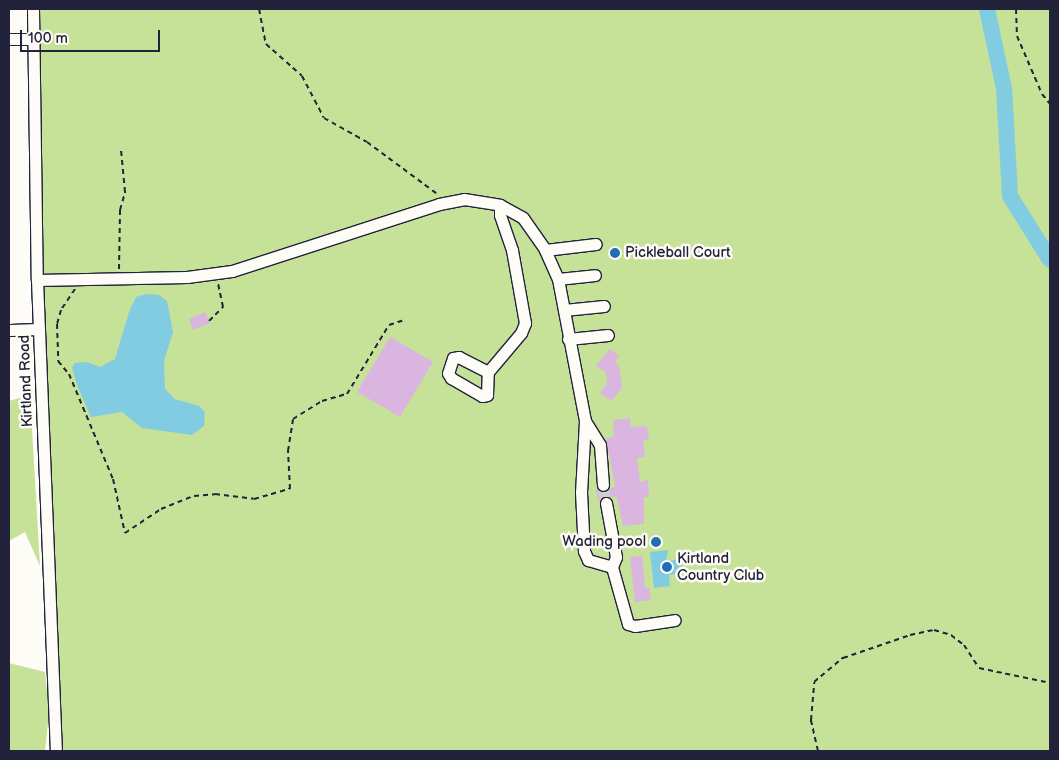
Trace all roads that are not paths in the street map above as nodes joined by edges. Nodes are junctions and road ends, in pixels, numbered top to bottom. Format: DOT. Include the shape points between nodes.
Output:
graph roads {
  1 [pos="33,9"];
  2 [pos="34,39"];
  3 [pos="9,40"];
  4 [pos="500,205"];
  5 [pos="523,218"];
  6 [pos="508,233"];
  7 [pos="596,244"];
  8 [pos="545,250"];
  9 [pos="595,275"];
  10 [pos="558,279"];
  11 [pos="37,280"];
  12 [pos="604,306"];
  13 [pos="564,310"];
  14 [pos="39,329"];
  15 [pos="9,330"];
  16 [pos="608,336"];
  17 [pos="568,339"];
  18 [pos="488,372"];
  19 [pos="585,421"];
  20 [pos="603,485"];
  21 [pos="606,503"];
  22 [pos="612,567"];
  23 [pos="675,620"];
  24 [pos="56,751"];
  1 -- 2 [label="street, Kirtland Road"];
  2 -- 3 [label="street"];
  2 -- 11 [label="street, Kirtland Road"];
  4 -- 5 [label="street"];
  4 -- 6 [label="street" via="500,215"];
  4 -- 11 [label="street" via="464,199 447,203 306,249 217,273 187,277"];
  5 -- 6 [label="street"];
  5 -- 8 [label="street"];
  6 -- 18 [label="street" via="525,323 522,333"];
  7 -- 8 [label="street"];
  8 -- 10 [label="street"];
  9 -- 10 [label="street"];
  10 -- 13 [label="street"];
  11 -- 14 [label="street, Kirtland Road"];
  12 -- 13 [label="street"];
  13 -- 17 [label="street"];
  14 -- 15 [label="street"];
  14 -- 24 [label="street, Kirtland Road"];
  16 -- 17 [label="street"];
  17 -- 19 [label="street"];
  19 -- 20 [label="street" via="600,445"];
  19 -- 22 [label="street" via="581,492 584,551 588,560"];
  21 -- 22 [label="street" via="616,557"];
  22 -- 23 [label="street" via="628,624 635,626"];
}
